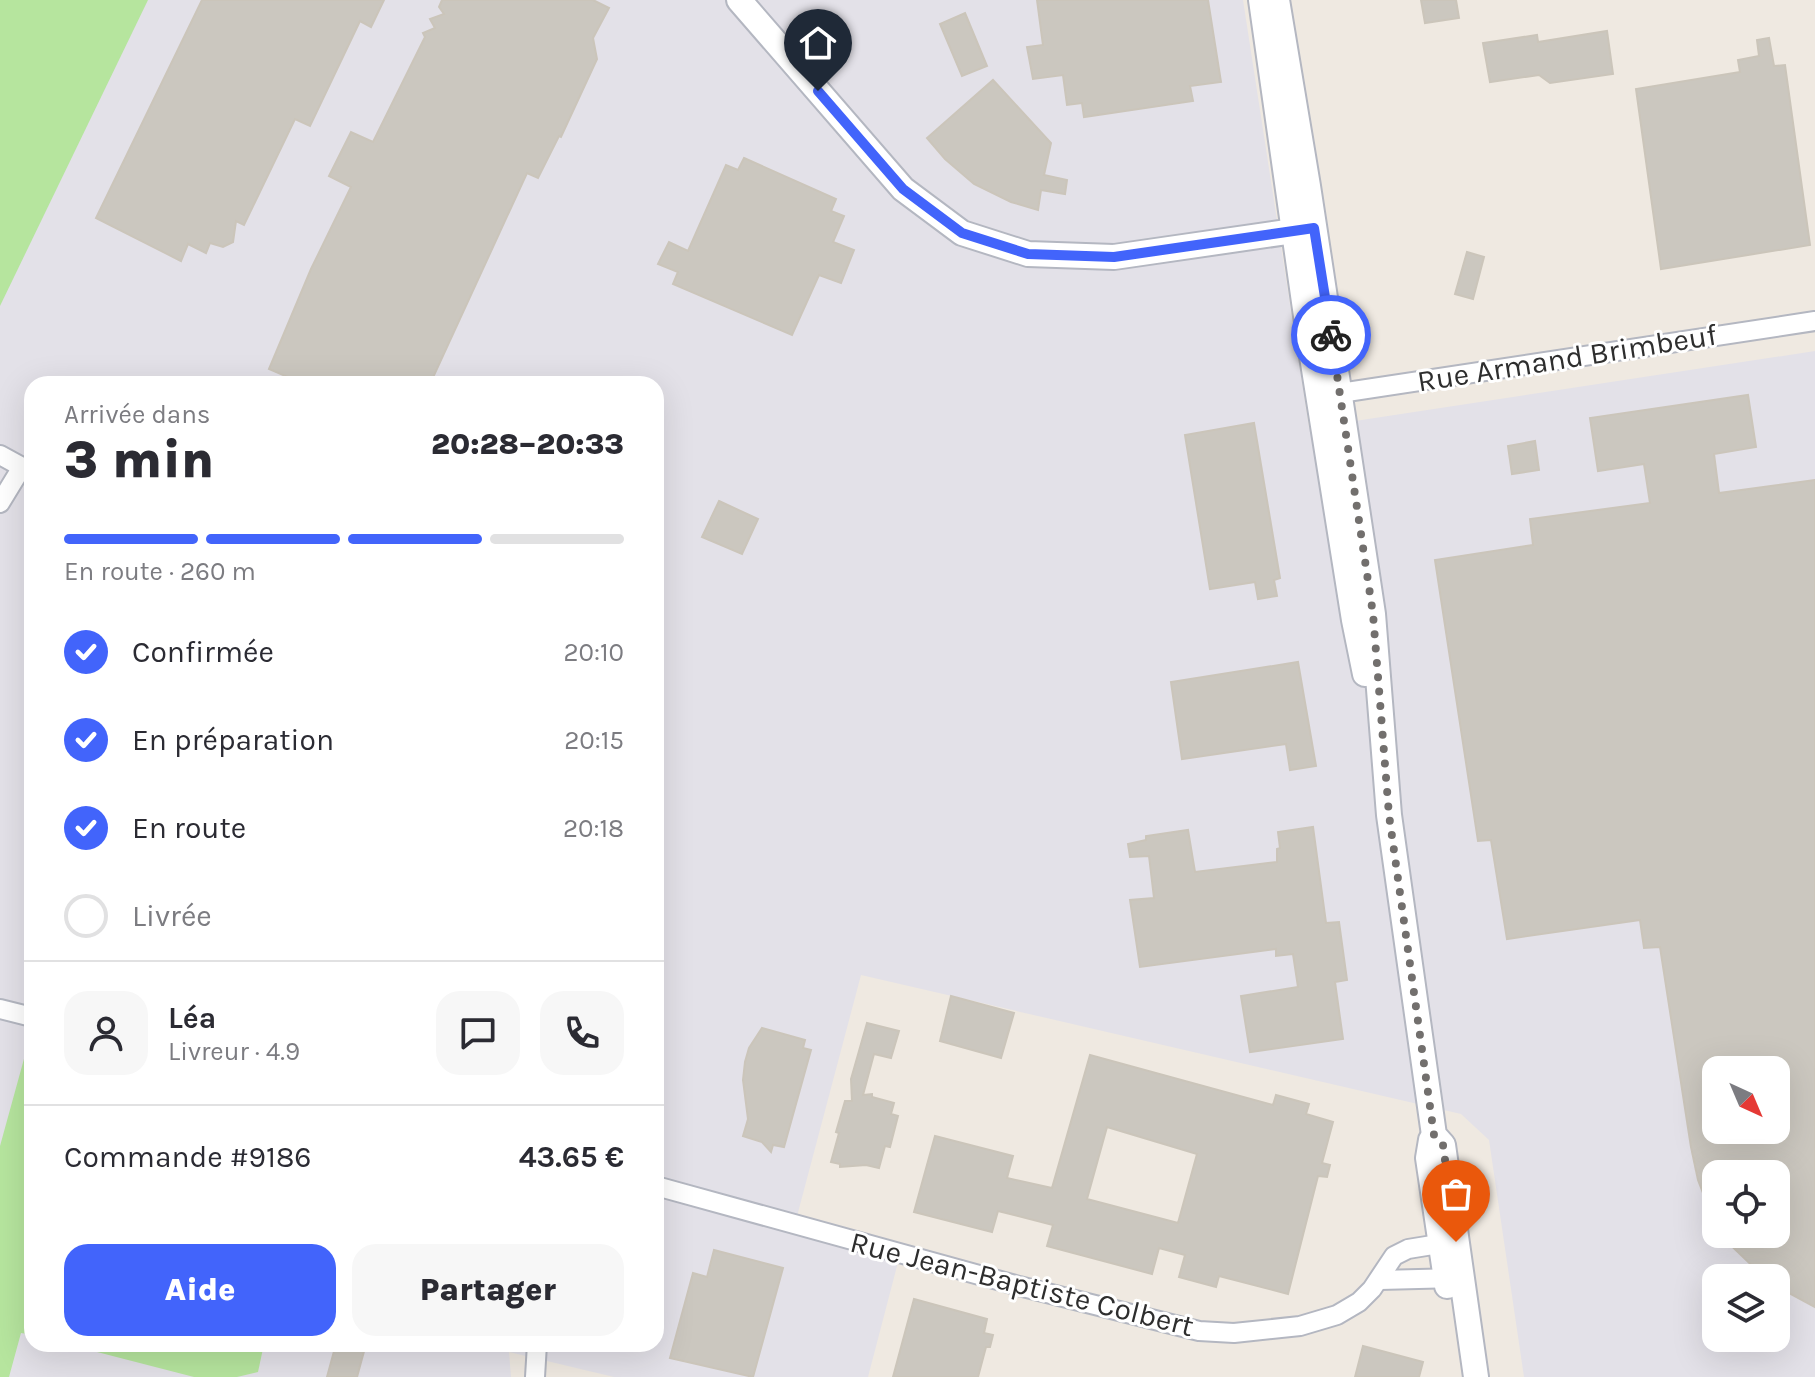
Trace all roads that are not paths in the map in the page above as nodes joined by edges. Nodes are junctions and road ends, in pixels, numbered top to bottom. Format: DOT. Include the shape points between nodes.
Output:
graph roads {
  1 [pos="739,0"];
  2 [pos="1261,0"];
  3 [pos="1277,0"];
  4 [pos="1303,223"];
  5 [pos="1815,321"];
  6 [pos="1329,395"];
  7 [pos="0,455"];
  8 [pos="0,503"];
  9 [pos="0,1009"];
  10 [pos="24,1015"];
  11 [pos="664,1188"];
  12 [pos="1448,1243"];
  13 [pos="1454,1278"];
  14 [pos="1380,1280"];
  15 [pos="537,1352"];
  16 [pos="535,1377"];
  17 [pos="1459,1377"];
  18 [pos="1476,1377"];
  1 -- 4 [label="main road" via="903,189 962,233 1028,254 1114,257"];
  2 -- 4 [label="main road"];
  3 -- 4 [label="main road"];
  4 -- 6 [label="main road"];
  5 -- 6 [label="street, Rue Armand Brimbeuf"];
  6 -- 12 [label="main road" via="1354,620 1388,782 1434,1135 1443,1145"];
  7 -- 8 [label="street" via="22,467"];
  9 -- 10 [label="street"];
  11 -- 14 [label="street, Rue Jean-Baptiste Colbert" via="1199,1331 1234,1333 1310,1324 1349,1309"];
  12 -- 13 [label="main road"];
  12 -- 14 [label="street, Rue Jean-Baptiste Colbert" via="1394,1256"];
  13 -- 14 [label="street"];
  13 -- 17 [label="main road"];
  13 -- 18 [label="main road"];
  15 -- 16 [label="street"];
}
